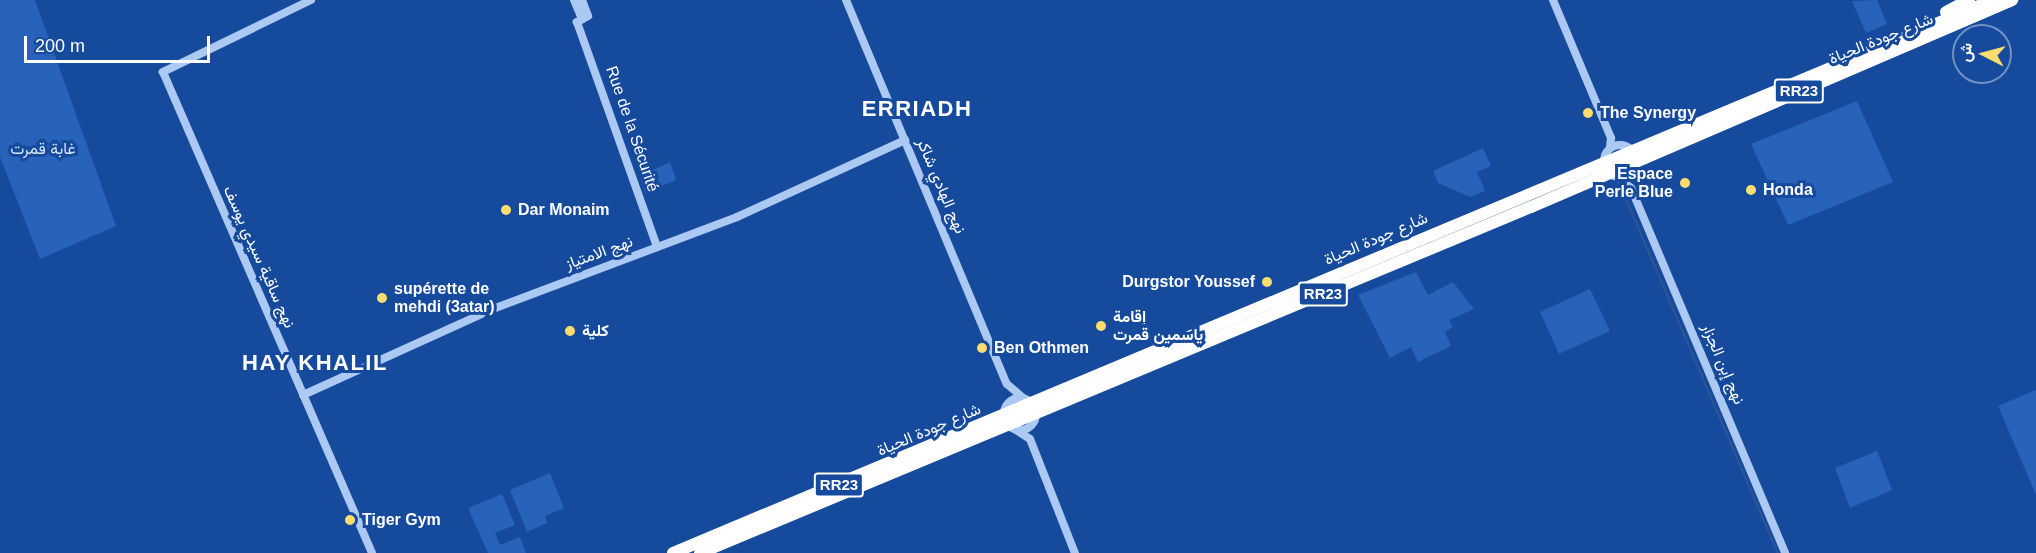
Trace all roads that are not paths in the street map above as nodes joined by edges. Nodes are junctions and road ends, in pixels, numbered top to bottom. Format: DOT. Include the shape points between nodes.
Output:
graph roads {
  1 [pos="311,0"];
  2 [pos="574,0"];
  3 [pos="582,0"];
  4 [pos="846,0"];
  5 [pos="1553,0"];
  6 [pos="1970,0"];
  7 [pos="1993,0"];
  8 [pos="2012,0"];
  9 [pos="2023,0"];
  10 [pos="582,19"];
  11 [pos="1965,22"];
  12 [pos="1862,52"];
  13 [pos="1611,138"];
  14 [pos="905,140"];
  15 [pos="1610,148"];
  16 [pos="1625,148"];
  17 [pos="1635,166"];
  18 [pos="1611,171"];
  19 [pos="1631,188"];
  20 [pos="657,247"];
  21 [pos="1007,384"];
  22 [pos="303,395"];
  23 [pos="1032,409"];
  24 [pos="1008,419"];
  25 [pos="1030,439"];
  26 [pos="372,553"];
  27 [pos="674,553"];
  28 [pos="700,553"];
  29 [pos="1075,553"];
  30 [pos="1785,553"];
  1 -- 22 [label="street, نهج ساقية سيدي يوسف" via="163,72"];
  2 -- 10 [label="street, Rue de la Sécurité"];
  3 -- 10 [label="street, Rue de la Sécurité"];
  4 -- 14 [label="street, نهج الهادي شاكر"];
  5 -- 13 [label="street"];
  6 -- 12 [label="highway"];
  7 -- 12 [label="highway, شارع جودة الحياة / RR23"];
  8 -- 11 [label="highway, شارع جودة الحياة / RR23"];
  9 -- 11 [label="highway"];
  10 -- 20 [label="street, Rue de la Sécurité"];
  11 -- 17 [label="highway, شارع جودة الحياة / RR23"];
  12 -- 16 [label="highway, شارع جودة الحياة / RR23"];
  13 -- 15 [label="street"];
  13 -- 16 [label="street"];
  14 -- 20 [label="street, نهج الامتياز" via="777,200"];
  14 -- 21 [label="street, نهج الهادي شاكر"];
  15 -- 16 [label="street"];
  15 -- 18 [label="street"];
  16 -- 17 [label="street"];
  16 -- 18 [label="highway, شارع جودة الحياة / RR23"];
  17 -- 18 [label="highway, شارع جودة الحياة / RR23"];
  17 -- 19 [label="street"];
  18 -- 19 [label="street"];
  18 -- 23 [label="highway, شارع جودة الحياة / RR23"];
  19 -- 30 [label="street, نهج إبن الجزار"];
  20 -- 22 [label="street, نهج الامتياز" via="490,309"];
  21 -- 23 [label="street"];
  21 -- 24 [label="street"];
  22 -- 26 [label="street, نهج ساقية سيدي يوسف"];
  23 -- 24 [label="highway, شارع جودة الحياة / RR23"];
  23 -- 24 [label="street" via="1026,429"];
  23 -- 25 [label="street"];
  24 -- 25 [label="street"];
  24 -- 27 [label="highway, شارع جودة الحياة / RR23"];
  24 -- 28 [label="highway, شارع جودة الحياة / RR23"];
  25 -- 29 [label="street"];
}
